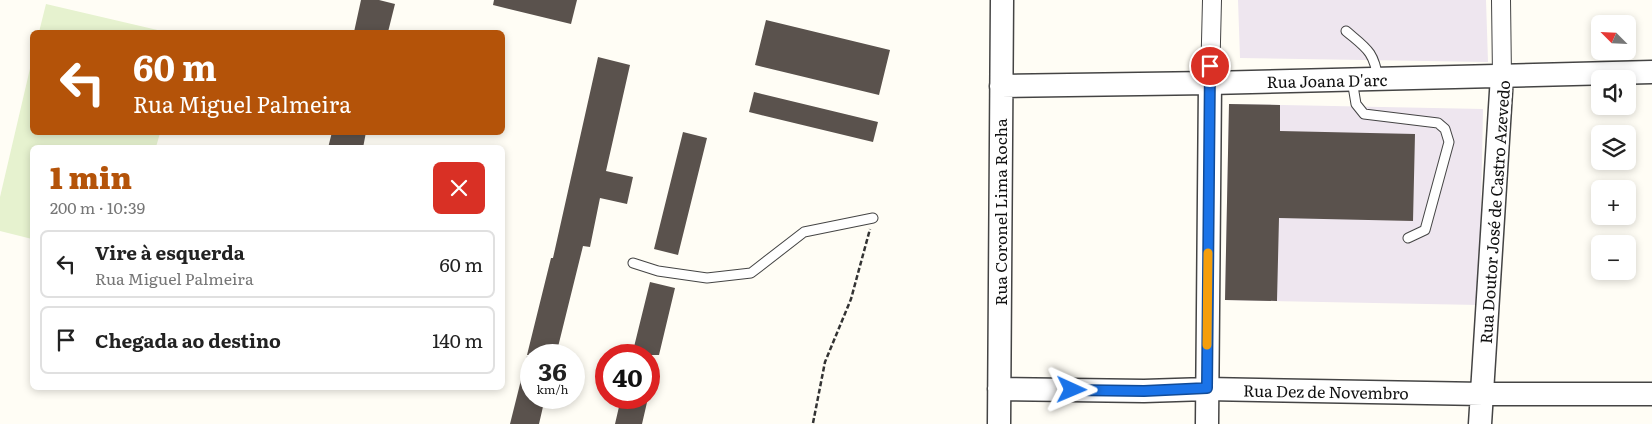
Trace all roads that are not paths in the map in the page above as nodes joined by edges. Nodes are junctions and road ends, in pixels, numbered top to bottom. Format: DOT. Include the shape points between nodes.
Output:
graph roads {
  1 [pos="1002,0"];
  2 [pos="1212,0"];
  3 [pos="1501,0"];
  4 [pos="1346,31"];
  5 [pos="1652,72"];
  6 [pos="1502,76"];
  7 [pos="1378,79"];
  8 [pos="1352,80"];
  9 [pos="1210,83"];
  10 [pos="1001,86"];
  11 [pos="873,218"];
  12 [pos="1408,238"];
  13 [pos="633,263"];
  14 [pos="1207,388"];
  15 [pos="999,389"];
  16 [pos="1482,394"];
  17 [pos="1652,394"];
  18 [pos="999,424"];
  19 [pos="1207,424"];
  20 [pos="1480,424"];
  1 -- 10 [label="street, Rua Coronel Lima Rocha"];
  2 -- 9 [label="street"];
  3 -- 6 [label="street, Rua Doutor José de Castro Azevedo"];
  4 -- 7 [label="lane" via="1371,52"];
  5 -- 6 [label="street, Rua Joana D'arc"];
  6 -- 7 [label="street, Rua Joana D'arc"];
  6 -- 16 [label="street, Rua Doutor José de Castro Azevedo"];
  7 -- 8 [label="street, Rua Joana D'arc"];
  8 -- 9 [label="street, Rua Joana D'arc"];
  8 -- 12 [label="lane" via="1356,104 1364,114 1438,123 1445,129 1449,142 1425,230"];
  9 -- 10 [label="street, Rua Joana D'arc"];
  9 -- 14 [label="street"];
  10 -- 15 [label="street, Rua Coronel Lima Rocha"];
  11 -- 13 [label="lane" via="804,232 751,273 707,278 658,271"];
  14 -- 15 [label="street, Rua Dez de Novembro" via="1144,391"];
  14 -- 16 [label="street, Rua Dez de Novembro"];
  14 -- 19 [label="street"];
  15 -- 18 [label="street, Rua Coronel Lima Rocha"];
  16 -- 17 [label="street, Rua Dez de Novembro"];
  16 -- 20 [label="street, Rua Doutor José de Castro Azevedo"];
}
